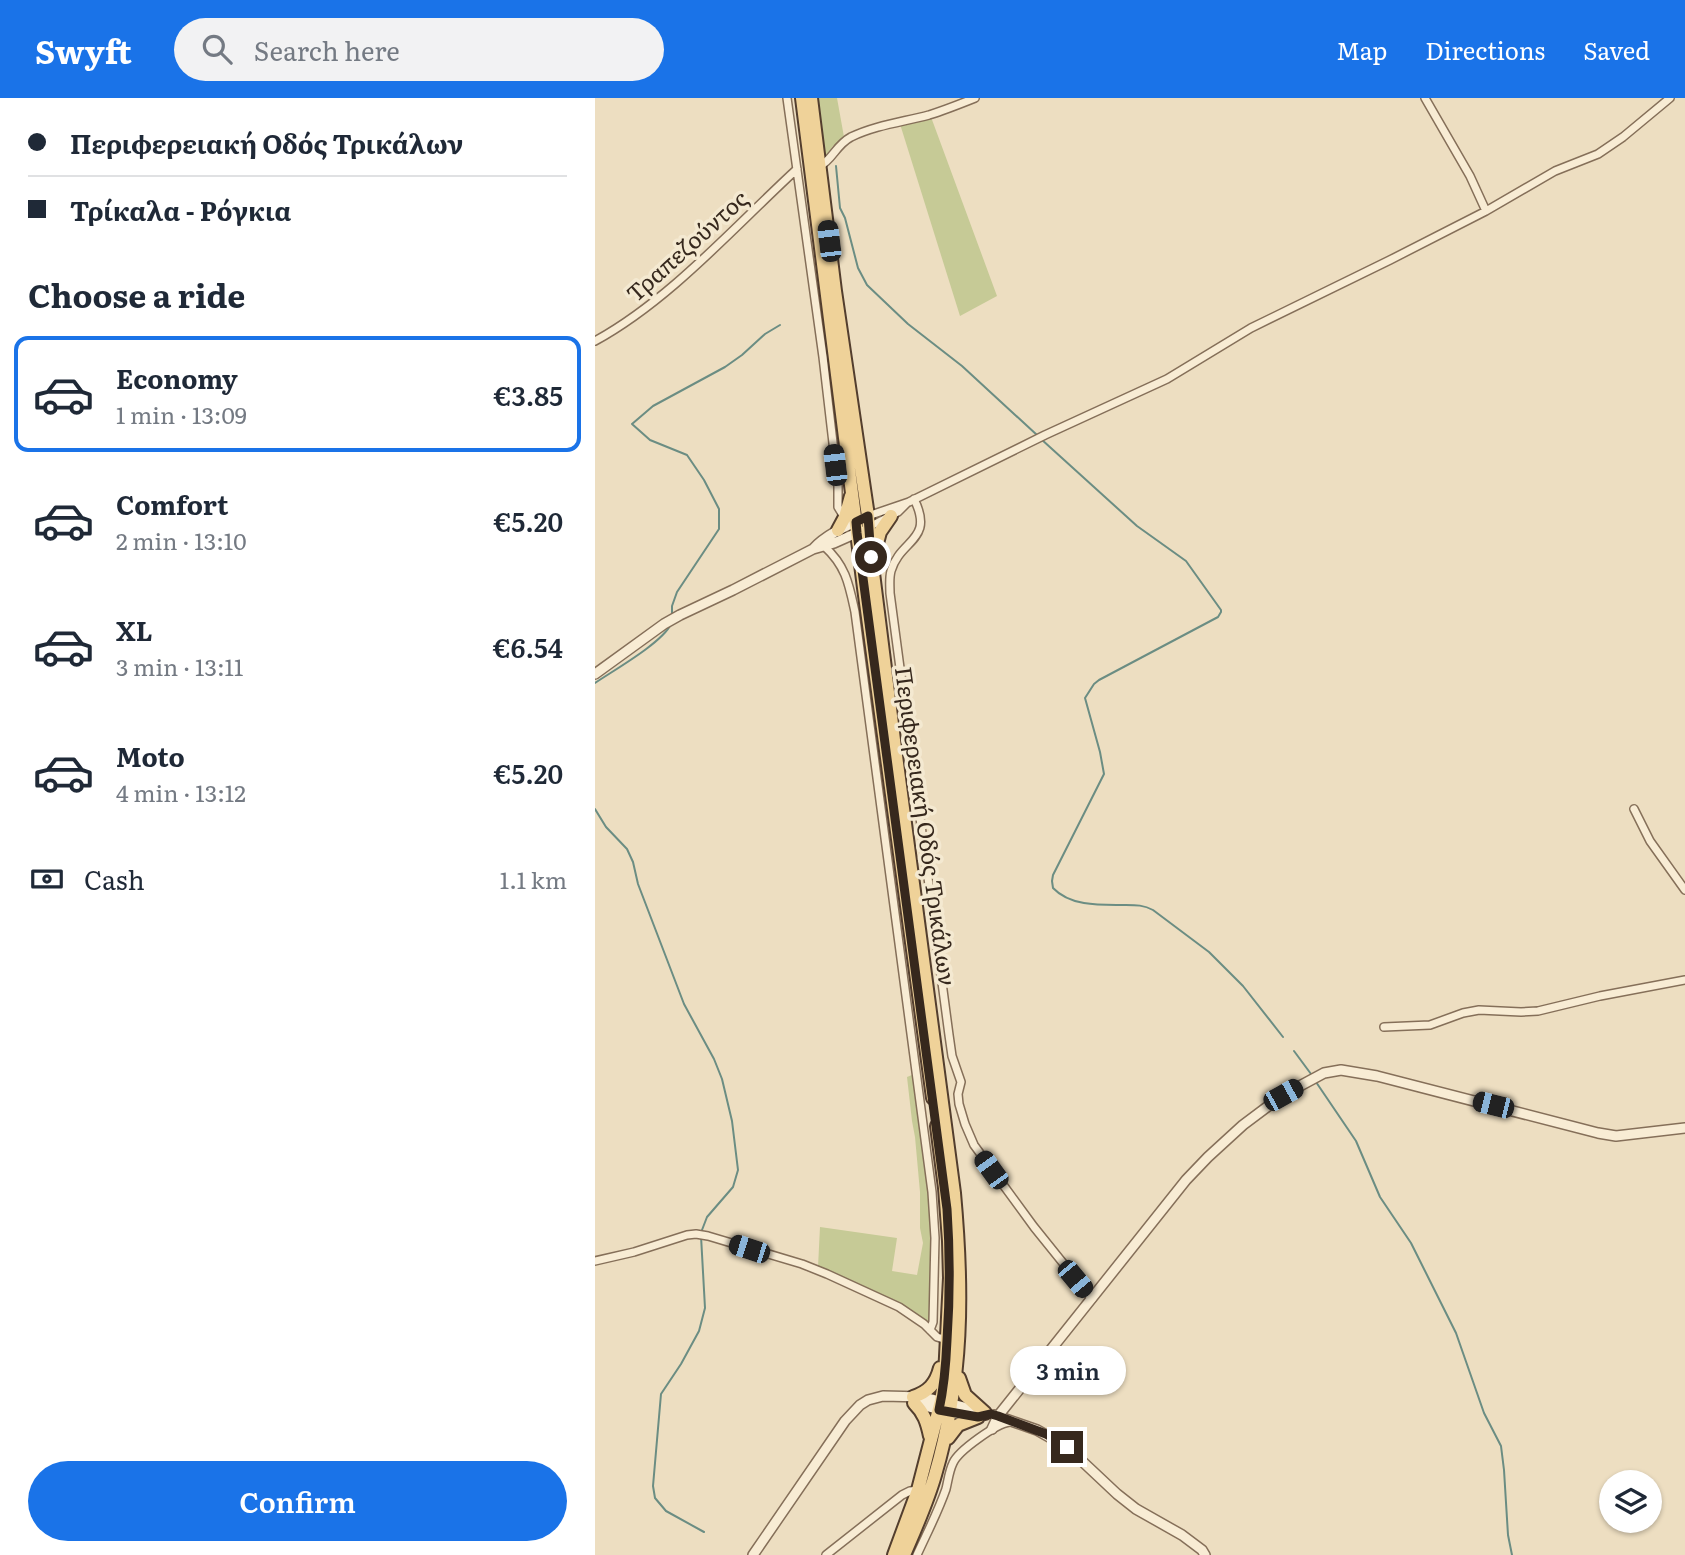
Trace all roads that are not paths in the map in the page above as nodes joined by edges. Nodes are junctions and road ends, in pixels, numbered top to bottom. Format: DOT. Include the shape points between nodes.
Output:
graph roads {
  1 [pos="787,98"];
  2 [pos="802,98"];
  3 [pos="811,98"];
  4 [pos="975,98"];
  5 [pos="1425,98"];
  6 [pos="1670,98"];
  7 [pos="820,166"];
  8 [pos="797,169"];
  9 [pos="1486,211"];
  10 [pos="595,341"];
  11 [pos="911,500"];
  12 [pos="891,516"];
  13 [pos="859,523"];
  14 [pos="838,530"];
  15 [pos="824,546"];
  16 [pos="813,549"];
  17 [pos="871,557"];
  18 [pos="595,674"];
  19 [pos="1634,809"];
  20 [pos="1685,890"];
  21 [pos="1685,979"];
  22 [pos="1384,1027"];
  23 [pos="1685,1128"];
  24 [pos="595,1261"];
  25 [pos="1092,1299"];
  26 [pos="929,1330"];
  27 [pos="947,1342"];
  28 [pos="957,1370"];
  29 [pos="909,1399"];
  30 [pos="946,1407"];
  31 [pos="988,1415"];
  32 [pos="1015,1421"];
  33 [pos="992,1429"];
  34 [pos="937,1442"];
  35 [pos="918,1490"];
  36 [pos="753,1555"];
  37 [pos="826,1555"];
  38 [pos="894,1555"];
  39 [pos="904,1555"];
  40 [pos="917,1555"];
  41 [pos="1205,1555"];
  1 -- 8 [label="street"];
  2 -- 13 [label="main road, Περιφερειακή Οδός Τρικάλων"];
  3 -- 7 [label="main road, Περιφερειακή Οδός Τρικάλων"];
  4 -- 7 [label="street" via="850,138"];
  5 -- 9 [label="street"];
  6 -- 9 [label="street" via="1598,154"];
  7 -- 13 [label="main road, Περιφερειακή Οδός Τρικάλων"];
  8 -- 10 [label="street, Τραπεζούντος" via="663,293"];
  8 -- 13 [label="street" via="838,507"];
  9 -- 11 [label="street" via="1230,339 1167,379"];
  11 -- 12 [label="street"];
  11 -- 13 [label="street"];
  11 -- 25 [label="street" via="921,516 919,532 891,572 890,593 947,1024 961,1082 959,1104 980,1156"];
  12 -- 13 [label="street"];
  12 -- 17 [label="main road"];
  13 -- 14 [label="main road"];
  13 -- 15 [label="street"];
  13 -- 17 [label="main road, Περιφερειακή Οδός Τρικάλων"];
  13 -- 27 [label="main road, Περιφερειακή Οδός Τρικάλων" via="945,1188"];
  14 -- 16 [label="street"];
  15 -- 16 [label="street"];
  15 -- 26 [label="street" via="840,563 850,589 881,799 932,1192 935,1263"];
  16 -- 18 [label="street" via="664,624"];
  17 -- 28 [label="main road, Περιφερειακή Οδός Τρικάλων" via="954,1193 959,1266"];
  19 -- 20 [label="street" via="1650,841"];
  21 -- 22 [label="street" via="1538,1011 1479,1010 1430,1025"];
  23 -- 25 [label="street" via="1616,1136 1360,1072 1335,1070 1283,1095 1253,1116 1199,1166"];
  24 -- 26 [label="street" via="681,1237 708,1236 827,1274 899,1307"];
  25 -- 31 [label="street"];
  26 -- 27 [label="street"];
  27 -- 29 [label="main road" via="934,1384"];
  27 -- 30 [label="main road, Περιφερειακή Οδός Τρικάλων"];
  28 -- 30 [label="main road, Περιφερειακή Οδός Τρικάλων"];
  28 -- 31 [label="main road" via="965,1395"];
  29 -- 30 [label="street"];
  29 -- 34 [label="main road" via="924,1415"];
  29 -- 36 [label="street" via="883,1396 853,1411"];
  30 -- 31 [label="street"];
  30 -- 34 [label="main road, Περιφερειακή Οδός Τρικάλων"];
  31 -- 32 [label="street"];
  31 -- 33 [label="street"];
  31 -- 34 [label="main road" via="958,1425"];
  32 -- 33 [label="street"];
  32 -- 41 [label="street" via="1067,1447 1136,1509 1182,1535"];
  33 -- 40 [label="street" via="953,1462"];
  34 -- 35 [label="main road, Περιφερειακή Οδός Τρικάλων"];
  34 -- 39 [label="main road, Περιφερειακή Οδός Τρικάλων" via="930,1493"];
  35 -- 37 [label="street" via="902,1495"];
  35 -- 38 [label="main road, Περιφερειακή Οδός Τρικάλων"];
}
